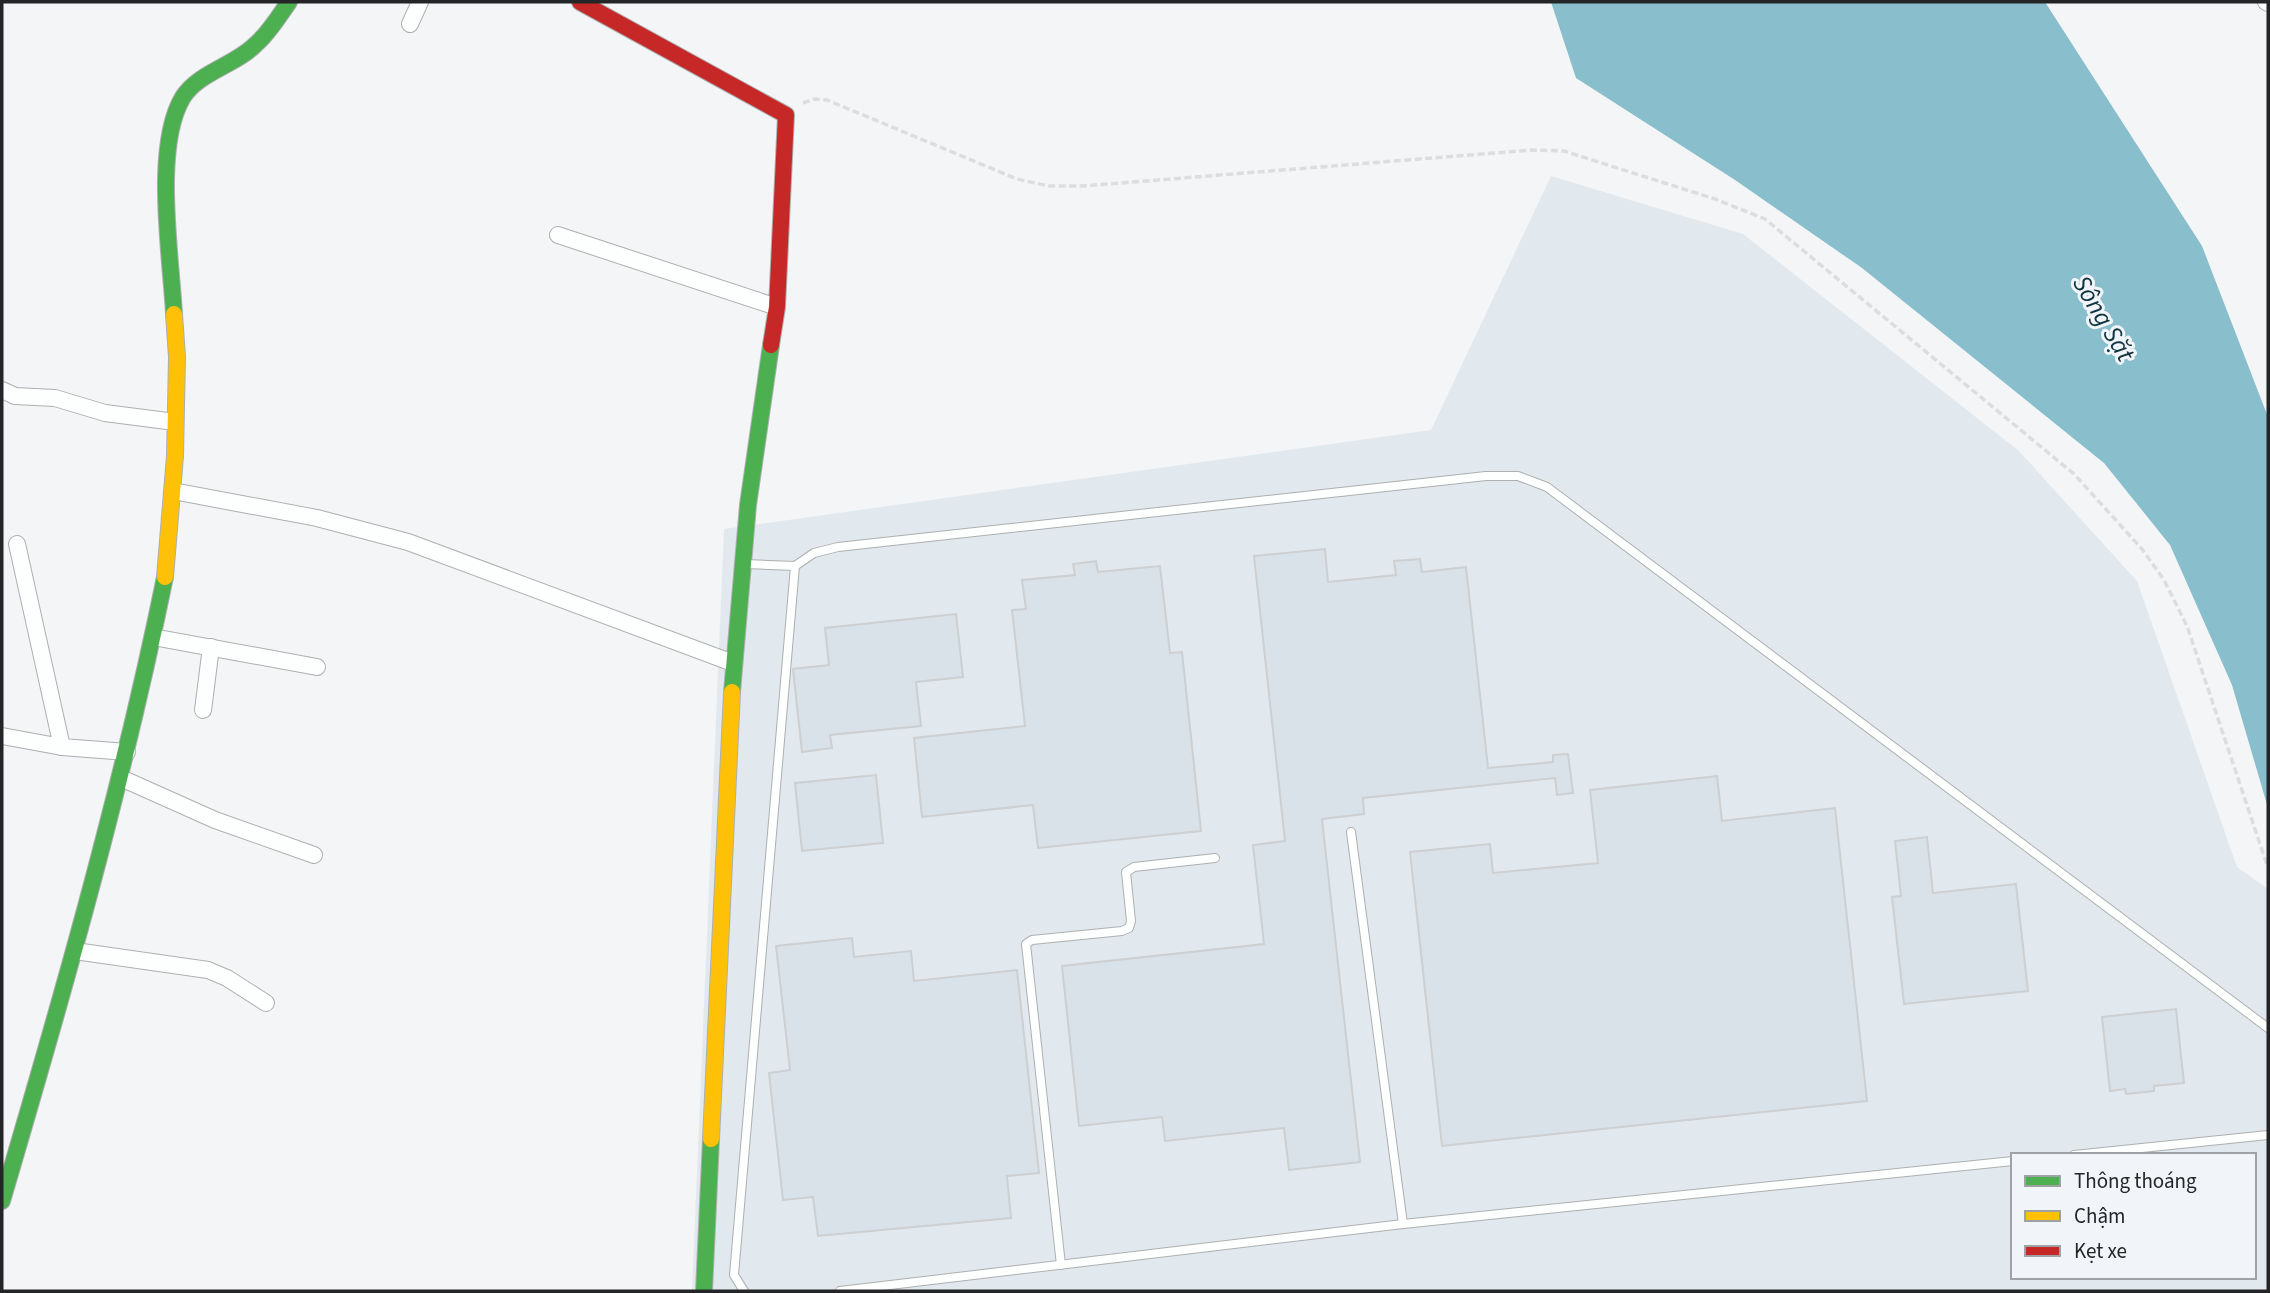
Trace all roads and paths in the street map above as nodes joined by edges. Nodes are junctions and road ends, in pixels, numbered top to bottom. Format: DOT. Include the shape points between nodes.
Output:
graph roads {
  1 [pos="289,2"];
  2 [pos="420,2"];
  3 [pos="580,2"];
  4 [pos="410,24"];
  5 [pos="786,115"];
  6 [pos="558,235"];
  7 [pos="777,307"];
  8 [pos="2,390"];
  9 [pos="175,422"];
  10 [pos="173,491"];
  11 [pos="17,544"];
  12 [pos="743,564"];
  13 [pos="795,566"];
  14 [pos="153,637"];
  15 [pos="211,648"];
  16 [pos="733,663"];
  17 [pos="317,667"];
  18 [pos="203,710"];
  19 [pos="2,736"];
  20 [pos="62,747"];
  21 [pos="127,752"];
  22 [pos="121,778"];
  23 [pos="1351,832"];
  24 [pos="314,855"];
  25 [pos="1215,859"];
  26 [pos="2268,867"];
  27 [pos="75,951"];
  28 [pos="266,1003"];
  29 [pos="2268,1028"];
  30 [pos="2268,1135"];
  31 [pos="2093,1153"];
  32 [pos="2011,1161"];
  33 [pos="2,1201"];
  34 [pos="1403,1224"];
  35 [pos="1061,1265"];
  36 [pos="704,1291"];
  37 [pos="744,1291"];
  38 [pos="841,1291"];
  1 -- 9 [label="street" via="256,45 183,97 169,135 166,179 176,333"];
  2 -- 4 [label="street"];
  3 -- 5 [label="street"];
  5 -- 7 [label="street"];
  5 -- 26 [label="path" via="814,99 827,100 1017,179 1049,186 1518,150 1564,151 1765,219 2074,474 2142,549 2187,626"];
  6 -- 7 [label="street"];
  7 -- 12 [label="street"];
  8 -- 9 [label="street" via="15,396 55,398 105,413"];
  9 -- 10 [label="street"];
  10 -- 14 [label="street" via="169,557"];
  10 -- 16 [label="street" via="317,518 408,542"];
  11 -- 20 [label="street"];
  12 -- 13 [label="lane"];
  12 -- 16 [label="street"];
  13 -- 29 [label="lane" via="814,553 838,547 1518,476 1547,487"];
  13 -- 37 [label="lane" via="734,1275"];
  14 -- 15 [label="street"];
  14 -- 21 [label="street"];
  15 -- 17 [label="street"];
  15 -- 18 [label="street"];
  16 -- 36 [label="street"];
  19 -- 20 [label="street"];
  20 -- 21 [label="street"];
  21 -- 22 [label="street"];
  22 -- 24 [label="street" via="215,820"];
  22 -- 27 [label="street"];
  23 -- 34 [label="lane"];
  25 -- 35 [label="lane" via="1134,867 1126,872 1131,921 1122,931 1026,944"];
  27 -- 28 [label="street" via="208,971"];
  27 -- 33 [label="street"];
  30 -- 31 [label="lane"];
  32 -- 34 [label="lane"];
  34 -- 35 [label="lane"];
  35 -- 38 [label="lane"];
}
